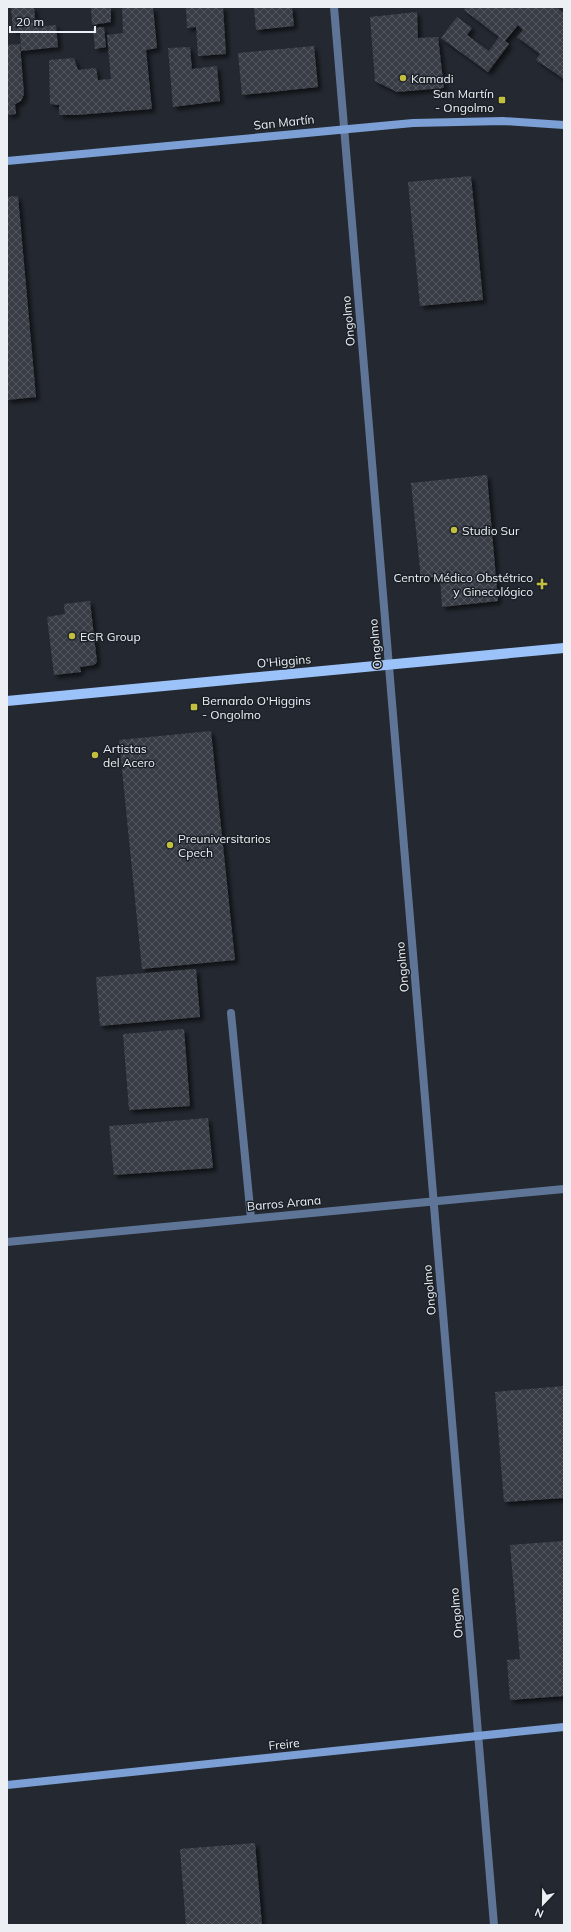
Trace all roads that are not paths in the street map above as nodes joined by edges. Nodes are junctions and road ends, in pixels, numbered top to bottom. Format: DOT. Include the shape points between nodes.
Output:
graph roads {
  1 [pos="334,7"];
  2 [pos="564,125"];
  3 [pos="344,128"];
  4 [pos="7,161"];
  5 [pos="564,648"];
  6 [pos="389,664"];
  7 [pos="7,701"];
  8 [pos="231,1013"];
  9 [pos="564,1189"];
  10 [pos="434,1200"];
  11 [pos="251,1218"];
  12 [pos="7,1242"];
  13 [pos="564,1728"];
  14 [pos="479,1736"];
  15 [pos="7,1785"];
  16 [pos="494,1925"];
  1 -- 3 [label="street, Ongolmo"];
  2 -- 3 [label="main road, San Martín" via="444,121"];
  3 -- 4 [label="main road, San Martín"];
  3 -- 6 [label="street, Ongolmo"];
  5 -- 6 [label="main road, O'Higgins"];
  6 -- 7 [label="main road, O'Higgins"];
  6 -- 10 [label="street, Ongolmo"];
  8 -- 11 [label="street"];
  9 -- 10 [label="street, Barros Arana"];
  10 -- 11 [label="street, Barros Arana"];
  10 -- 14 [label="street, Ongolmo"];
  11 -- 12 [label="street, Barros Arana"];
  13 -- 14 [label="main road, Freire"];
  14 -- 15 [label="main road, Freire"];
  14 -- 16 [label="street, Ongolmo"];
}
